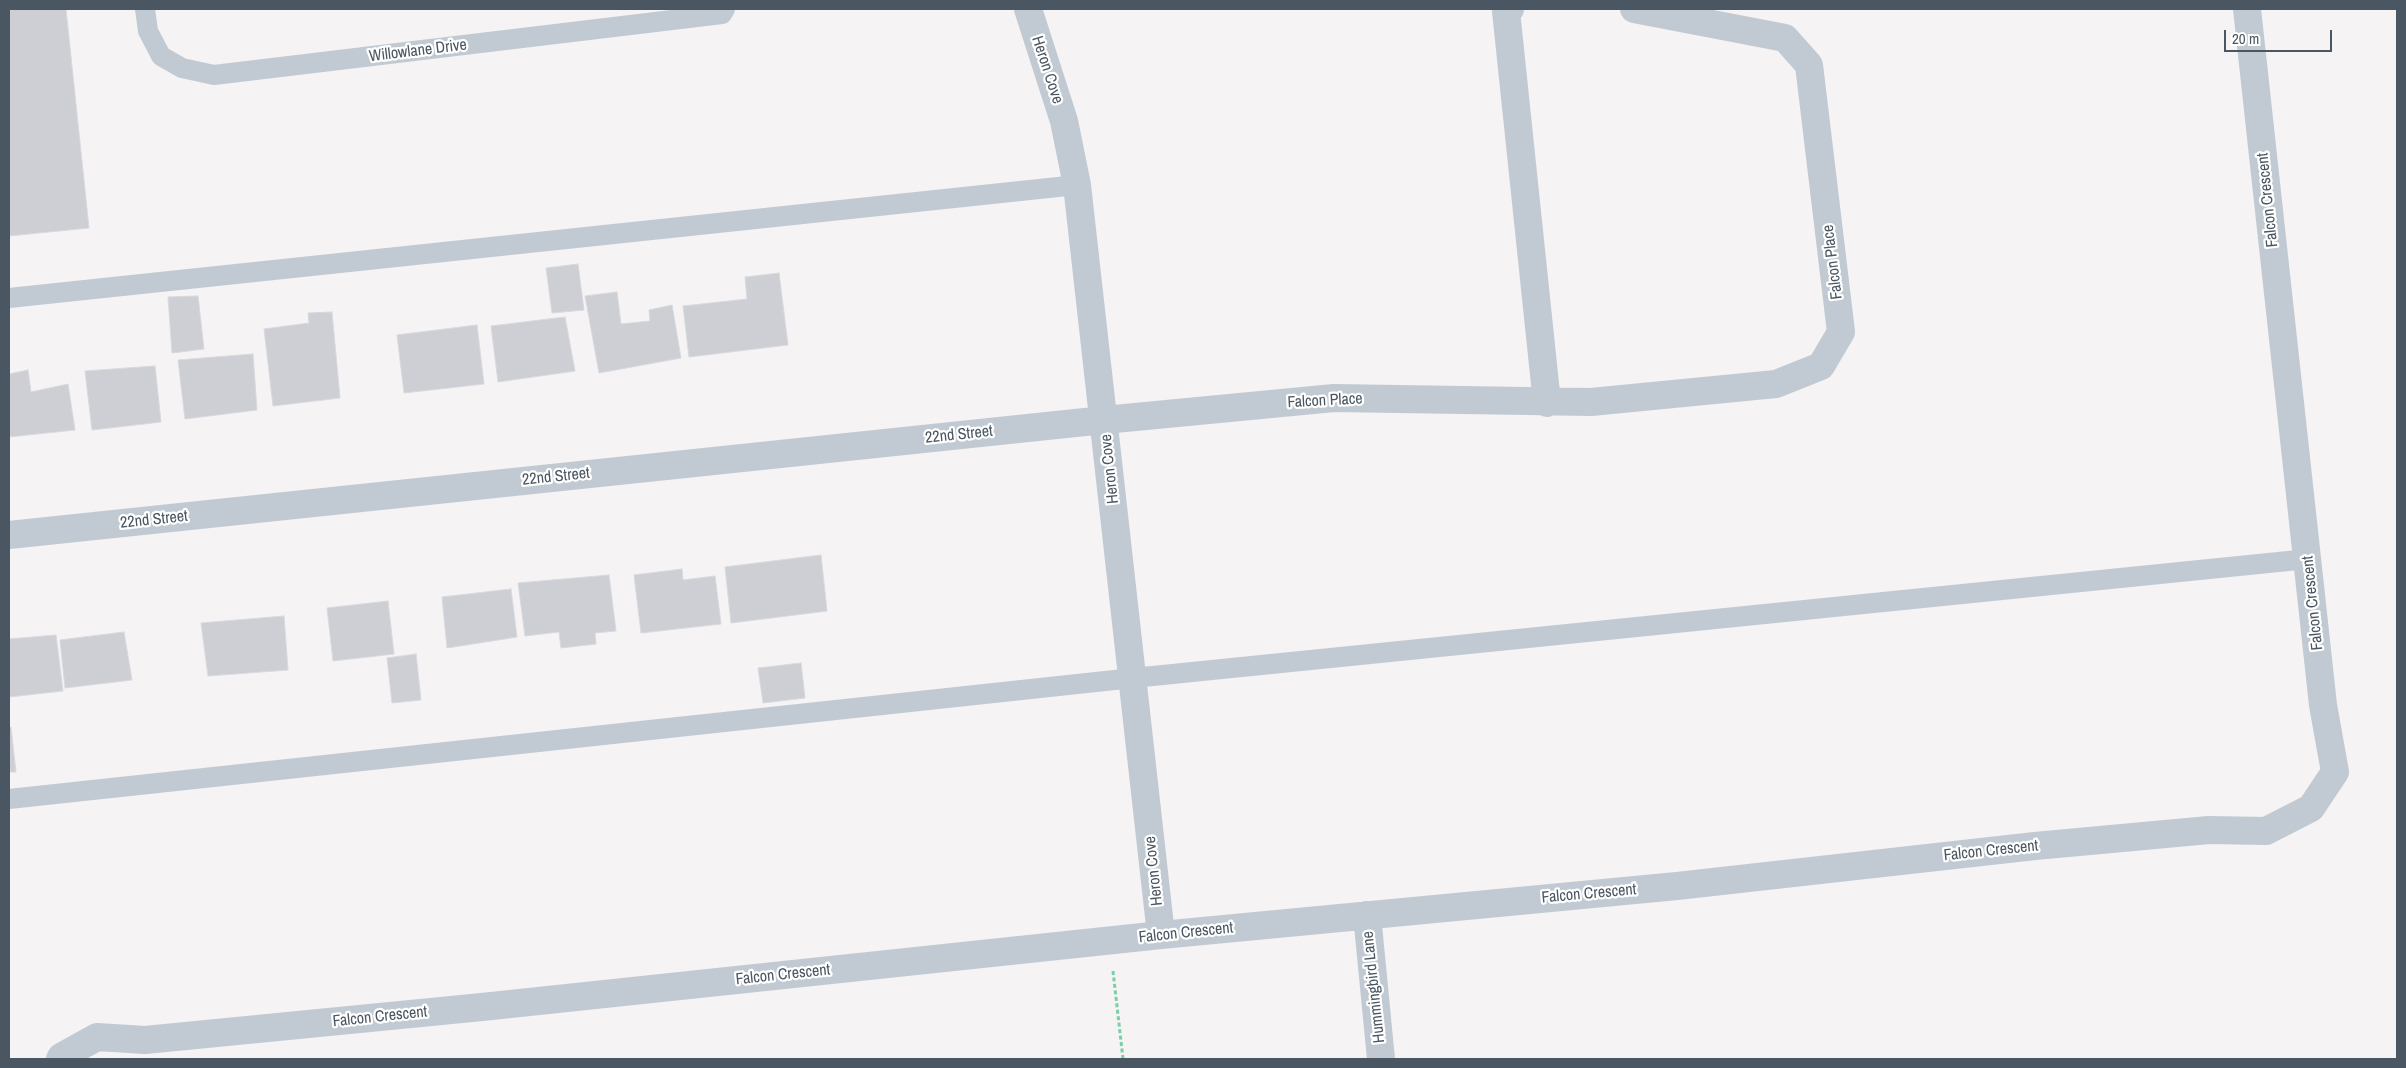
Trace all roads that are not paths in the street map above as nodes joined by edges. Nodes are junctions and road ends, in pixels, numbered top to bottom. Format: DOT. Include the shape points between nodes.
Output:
graph roads {
  1 [pos="145,9"];
  2 [pos="726,9"];
  3 [pos="1028,9"];
  4 [pos="1510,9"];
  5 [pos="1634,9"];
  6 [pos="2247,9"];
  7 [pos="1077,185"];
  8 [pos="9,298"];
  9 [pos="1547,403"];
  10 [pos="1104,420"];
  11 [pos="9,535"];
  12 [pos="2308,559"];
  13 [pos="1133,678"];
  14 [pos="9,799"];
  15 [pos="1367,915"];
  16 [pos="1161,935"];
  17 [pos="60,1059"];
  18 [pos="1381,1059"];
  1 -- 2 [label="lane, Willowlane Drive" via="148,31 161,56 182,68 214,75 722,14"];
  3 -- 7 [label="street, Heron Cove" via="1064,121"];
  4 -- 9 [label="street" via="1506,11"];
  5 -- 9 [label="street, Falcon Place" via="1785,38 1809,65 1841,332 1821,366 1776,384 1592,402"];
  6 -- 12 [label="street, Falcon Crescent"];
  7 -- 8 [label="lane"];
  7 -- 10 [label="street, Heron Cove"];
  9 -- 10 [label="street, Falcon Place" via="1334,398"];
  10 -- 11 [label="street, 22nd Street"];
  10 -- 13 [label="street, Heron Cove"];
  12 -- 13 [label="lane"];
  12 -- 15 [label="street, Falcon Crescent" via="2323,705 2335,772 2311,808 2266,831 2209,830 2035,846 1677,886"];
  13 -- 14 [label="lane"];
  13 -- 16 [label="street, Heron Cove"];
  15 -- 16 [label="street, Falcon Crescent"];
  15 -- 18 [label="street, Hummingbird Lane"];
  16 -- 17 [label="street, Falcon Crescent" via="155,1039 97,1037"];
}
